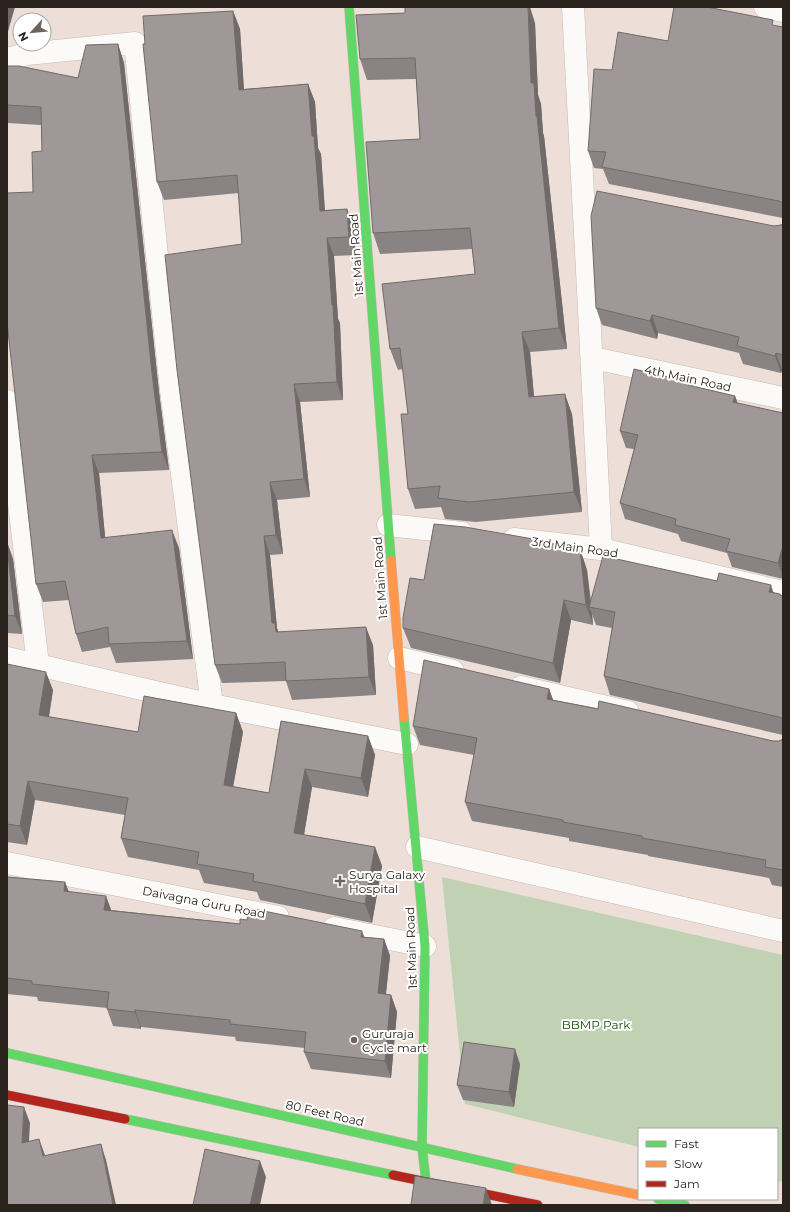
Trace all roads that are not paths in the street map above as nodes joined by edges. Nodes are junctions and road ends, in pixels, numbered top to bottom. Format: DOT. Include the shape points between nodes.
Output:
graph roads {
  1 [pos="349,7"];
  2 [pos="574,7"];
  3 [pos="765,7"];
  4 [pos="783,11"];
  5 [pos="7,59"];
  6 [pos="582,192"];
  7 [pos="606,196"];
  8 [pos="593,358"];
  9 [pos="783,398"];
  10 [pos="7,401"];
  11 [pos="388,525"];
  12 [pos="601,549"];
  13 [pos="783,592"];
  14 [pos="7,658"];
  15 [pos="399,658"];
  16 [pos="38,665"];
  17 [pos="476,676"];
  18 [pos="499,681"];
  19 [pos="212,705"];
  20 [pos="645,716"];
  21 [pos="407,744"];
  22 [pos="417,847"];
  23 [pos="7,863"];
  24 [pos="783,930"];
  25 [pos="425,946"];
  26 [pos="7,1053"];
  27 [pos="7,1095"];
  28 [pos="422,1148"];
  29 [pos="426,1181"];
  30 [pos="638,1195"];
  31 [pos="662,1200"];
  32 [pos="538,1205"];
  33 [pos="685,1205"];
  1 -- 11 [label="main road, 1st Main Road"];
  2 -- 6 [label="street"];
  3 -- 4 [label="street"];
  5 -- 19 [label="street" via="27,54 135,43 171,390"];
  6 -- 7 [label="street"];
  6 -- 8 [label="street"];
  8 -- 9 [label="street, 4th Main Road"];
  8 -- 12 [label="street"];
  10 -- 16 [label="street"];
  11 -- 12 [label="street, 3rd Main Road"];
  11 -- 15 [label="main road, 1st Main Road"];
  12 -- 13 [label="street, 3rd Main Road"];
  14 -- 16 [label="street"];
  15 -- 17 [label="street"];
  15 -- 21 [label="main road, 1st Main Road"];
  16 -- 19 [label="street"];
  18 -- 20 [label="street"];
  19 -- 21 [label="street"];
  21 -- 22 [label="main road, 1st Main Road"];
  22 -- 24 [label="street"];
  22 -- 25 [label="main road, 1st Main Road"];
  23 -- 25 [label="street, Daivagna Guru Road"];
  25 -- 28 [label="main road, 1st Main Road"];
  26 -- 28 [label="main road, 80 Feet Road"];
  27 -- 29 [label="main road"];
  28 -- 29 [label="main road, 1st Main Road"];
  28 -- 30 [label="main road, 80 Feet Road"];
  29 -- 32 [label="main road"];
  31 -- 33 [label="main road"];
}
